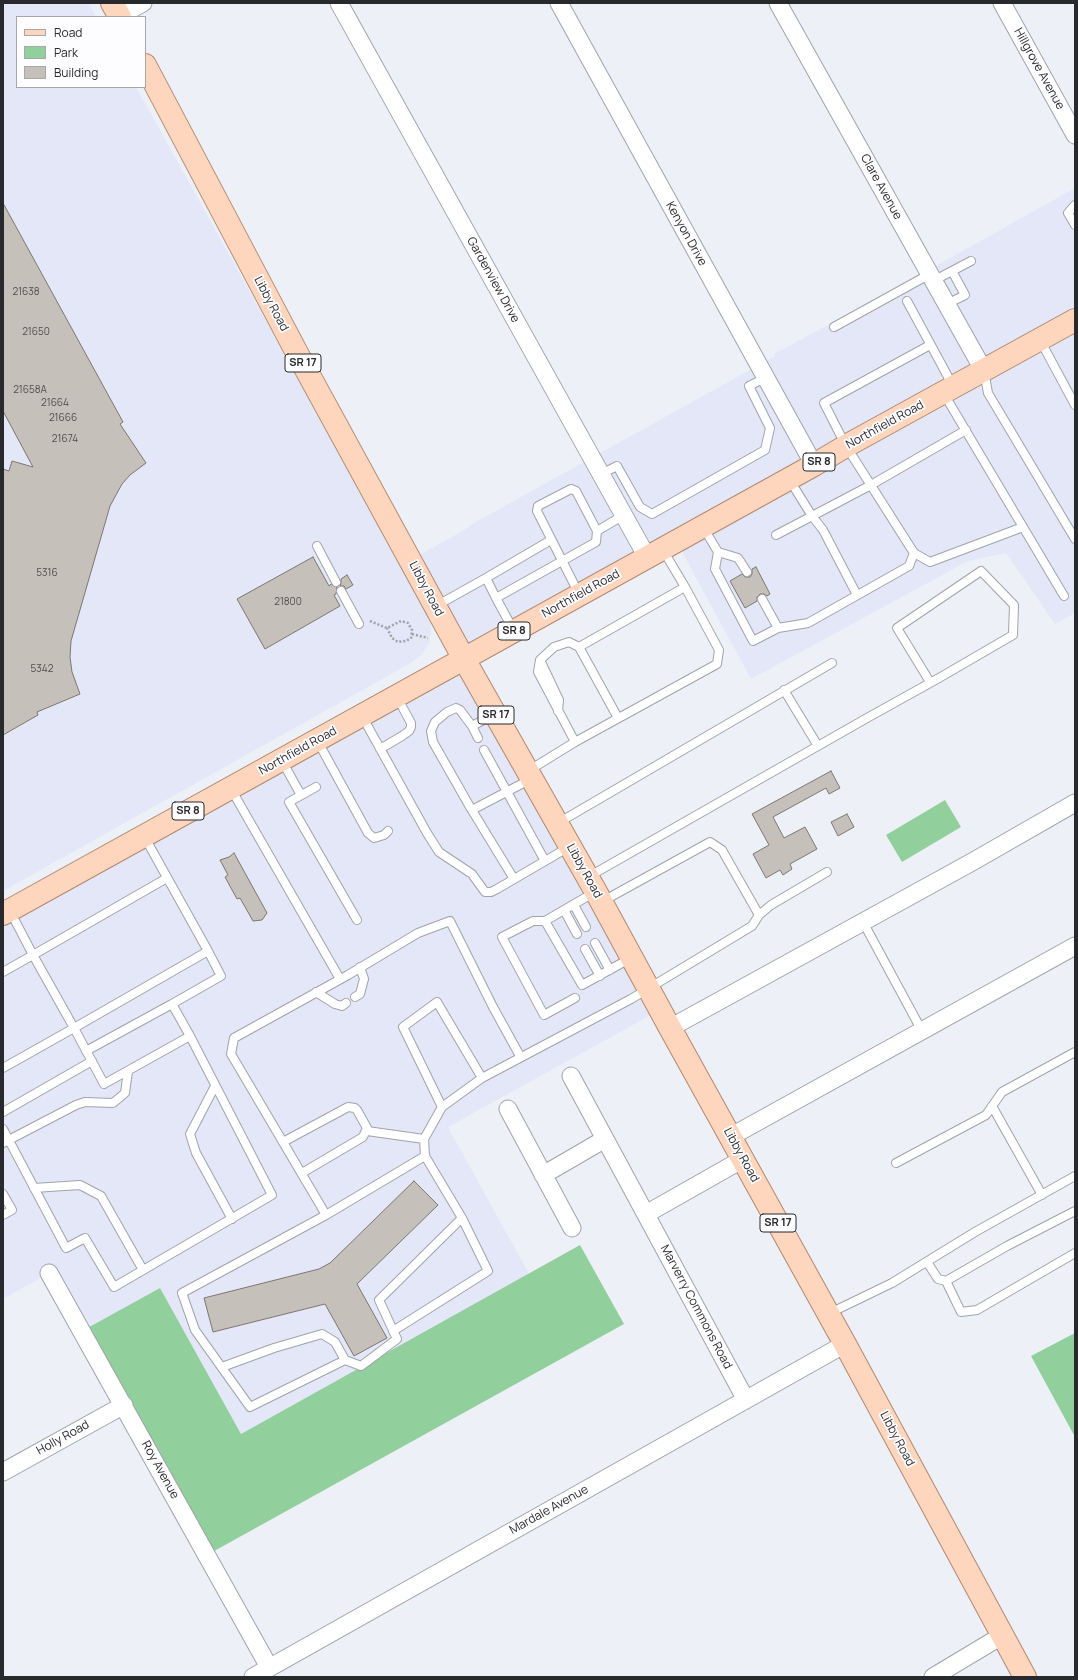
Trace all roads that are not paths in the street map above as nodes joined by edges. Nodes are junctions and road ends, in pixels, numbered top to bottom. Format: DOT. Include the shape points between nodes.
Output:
graph roads {
  1 [pos="143,3"];
  2 [pos="339,3"];
  3 [pos="559,3"];
  4 [pos="778,3"];
  5 [pos="1002,3"];
  6 [pos="117,12"];
  7 [pos="146,67"];
  8 [pos="1075,135"];
  9 [pos="1075,205"];
  10 [pos="1075,225"];
  11 [pos="971,261"];
  12 [pos="952,271"];
  13 [pos="932,277"];
  14 [pos="907,301"];
  15 [pos="947,304"];
  16 [pos="1075,320"];
  17 [pos="834,327"];
  18 [pos="1040,340"];
  19 [pos="930,346"];
  20 [pos="984,371"];
  21 [pos="765,378"];
  22 [pos="948,390"];
  23 [pos="1075,404"];
  24 [pos="966,430"];
  25 [pos="846,446"];
  26 [pos="814,465"];
  27 [pos="601,474"];
  28 [pos="789,479"];
  29 [pos="871,485"];
  30 [pos="624,515"];
  31 [pos="812,516"];
  32 [pos="702,527"];
  33 [pos="1023,527"];
  34 [pos="597,531"];
  35 [pos="776,535"];
  36 [pos="1075,539"];
  37 [pos="551,540"];
  38 [pos="317,546"];
  39 [pos="718,552"];
  40 [pos="655,553"];
  41 [pos="914,553"];
  42 [pos="562,562"];
  43 [pos="747,572"];
  44 [pos="486,578"];
  45 [pos="336,582"];
  46 [pos="685,587"];
  47 [pos="341,591"];
  48 [pos="580,595"];
  49 [pos="857,595"];
  50 [pos="1064,596"];
  51 [pos="496,598"];
  52 [pos="762,599"];
  53 [pos="435,607"];
  54 [pos="359,624"];
  55 [pos="778,628"];
  56 [pos="514,631"];
  57 [pos="579,647"];
  58 [pos="464,659"];
  59 [pos="832,663"];
  60 [pos="930,682"];
  61 [pos="784,690"];
  62 [pos="396,696"];
  63 [pos="495,713"];
  64 [pos="362,715"];
  65 [pos="618,718"];
  66 [pos="472,726"];
  67 [pos="478,738"];
  68 [pos="317,740"];
  69 [pos="575,742"];
  70 [pos="818,746"];
  71 [pos="380,749"];
  72 [pos="484,750"];
  73 [pos="281,760"];
  74 [pos="530,775"];
  75 [pos="316,787"];
  76 [pos="230,788"];
  77 [pos="506,792"];
  78 [pos="301,795"];
  79 [pos="1075,802"];
  80 [pos="472,810"];
  81 [pos="557,824"];
  82 [pos="388,831"];
  83 [pos="144,836"];
  84 [pos="570,846"];
  85 [pos="545,861"];
  86 [pos="827,872"];
  87 [pos="167,878"];
  88 [pos="514,879"];
  89 [pos="595,890"];
  90 [pos="574,905"];
  91 [pos="564,910"];
  92 [pos="6,912"];
  93 [pos="759,915"];
  94 [pos="357,920"];
  95 [pos="545,921"];
  96 [pos="863,922"];
  97 [pos="586,928"];
  98 [pos="576,934"];
  99 [pos="595,943"];
  100 [pos="1075,946"];
  101 [pos="585,949"];
  102 [pos="208,951"];
  103 [pos="33,955"];
  104 [pos="632,958"];
  105 [pos="360,968"];
  106 [pos="610,970"];
  107 [pos="3,972"];
  108 [pos="600,976"];
  109 [pos="340,979"];
  110 [pos="648,988"];
  111 [pos="316,992"];
  112 [pos="355,997"];
  113 [pos="575,998"];
  114 [pos="346,1003"];
  115 [pos="172,1004"];
  116 [pos="74,1028"];
  117 [pos="670,1028"];
  118 [pos="922,1031"];
  119 [pos="190,1036"];
  120 [pos="86,1051"];
  121 [pos="1075,1052"];
  122 [pos="520,1056"];
  123 [pos="92,1061"];
  124 [pos="3,1068"];
  125 [pos="128,1071"];
  126 [pos="572,1076"];
  127 [pos="482,1078"];
  128 [pos="215,1086"];
  129 [pos="992,1106"];
  130 [pos="442,1107"];
  131 [pos="508,1109"];
  132 [pos="3,1112"];
  133 [pos="3,1130"];
  134 [pos="367,1131"];
  135 [pos="730,1137"];
  136 [pos="424,1139"];
  137 [pos="605,1139"];
  138 [pos="6,1141"];
  139 [pos="283,1142"];
  140 [pos="425,1156"];
  141 [pos="743,1159"];
  142 [pos="896,1163"];
  143 [pos="302,1173"];
  144 [pos="543,1174"];
  145 [pos="1075,1176"];
  146 [pos="34,1188"];
  147 [pos="3,1194"];
  148 [pos="1042,1195"];
  149 [pos="1075,1211"];
  150 [pos="646,1214"];
  151 [pos="3,1215"];
  152 [pos="326,1215"];
  153 [pos="462,1218"];
  154 [pos="232,1219"];
  155 [pos="572,1228"];
  156 [pos="1075,1253"];
  157 [pos="927,1262"];
  158 [pos="143,1270"];
  159 [pos="49,1273"];
  160 [pos="946,1281"];
  161 [pos="829,1314"];
  162 [pos="393,1332"];
  163 [pos="845,1344"];
  164 [pos="345,1360"];
  165 [pos="222,1368"];
  166 [pos="746,1400"];
  167 [pos="124,1405"];
  168 [pos="3,1472"];
  169 [pos="1003,1636"];
  170 [pos="269,1667"];
  171 [pos="252,1677"];
  172 [pos="933,1677"];
  173 [pos="1026,1677"];
  1 -- 6 [label="street"];
  2 -- 27 [label="street, Gardenview Drive"];
  3 -- 21 [label="street, Kenyon Drive"];
  4 -- 13 [label="street, Clare Avenue"];
  5 -- 8 [label="street, Hillgrove Avenue"];
  7 -- 53 [label="main road, Libby Road / SR 17"];
  9 -- 10 [label="lane" via="1068,213"];
  11 -- 12 [label="lane"];
  12 -- 13 [label="lane"];
  12 -- 15 [label="lane" via="965,294"];
  13 -- 15 [label="street, Clare Avenue"];
  13 -- 17 [label="lane"];
  14 -- 19 [label="lane"];
  15 -- 20 [label="street, Clare Avenue"];
  16 -- 18 [label="main road, Northfield Road / SR 8"];
  18 -- 20 [label="main road, Northfield Road / SR 8"];
  18 -- 23 [label="lane"];
  19 -- 22 [label="lane"];
  19 -- 25 [label="lane" via="824,403"];
  20 -- 22 [label="main road, Northfield Road / SR 8"];
  20 -- 36 [label="lane" via="988,393"];
  21 -- 26 [label="street, Kenyon Drive"];
  21 -- 27 [label="lane" via="749,386 770,428 765,450 652,514 640,507 617,466"];
  22 -- 24 [label="lane"];
  22 -- 25 [label="main road, Northfield Road / SR 8"];
  24 -- 29 [label="lane"];
  24 -- 33 [label="lane"];
  25 -- 26 [label="main road, Northfield Road / SR 8"];
  25 -- 29 [label="lane"];
  26 -- 28 [label="main road, Northfield Road / SR 8"];
  27 -- 30 [label="street, Gardenview Drive"];
  28 -- 31 [label="lane"];
  28 -- 32 [label="main road, Northfield Road / SR 8"];
  29 -- 31 [label="lane"];
  29 -- 41 [label="lane"];
  30 -- 34 [label="lane"];
  30 -- 40 [label="street, Gardenview Drive"];
  31 -- 35 [label="lane"];
  31 -- 49 [label="lane" via="823,530"];
  32 -- 39 [label="lane"];
  32 -- 40 [label="main road, Northfield Road / SR 8"];
  33 -- 41 [label="lane" via="930,562"];
  33 -- 50 [label="lane"];
  34 -- 37 [label="lane" via="576,491 571,489 538,506 536,511"];
  34 -- 42 [label="lane" via="596,542"];
  37 -- 42 [label="lane"];
  37 -- 44 [label="lane"];
  38 -- 45 [label="lane"];
  39 -- 43 [label="lane" via="738,558"];
  39 -- 55 [label="lane" via="715,569 753,642"];
  40 -- 46 [label="lane"];
  40 -- 48 [label="main road, Northfield Road / SR 8"];
  41 -- 49 [label="lane" via="909,566"];
  42 -- 48 [label="lane"];
  42 -- 51 [label="lane"];
  44 -- 51 [label="lane"];
  44 -- 53 [label="lane"];
  46 -- 57 [label="lane"];
  46 -- 65 [label="lane" via="719,650 717,664"];
  47 -- 54 [label="lane"];
  48 -- 56 [label="main road, Northfield Road / SR 8"];
  49 -- 55 [label="lane" via="808,623"];
  51 -- 56 [label="lane"];
  52 -- 55 [label="lane"];
  53 -- 58 [label="main road, Libby Road / SR 17"];
  56 -- 58 [label="main road, Northfield Road / SR 8"];
  57 -- 65 [label="lane"];
  57 -- 69 [label="lane" via="569,642 554,647 540,660 538,672"];
  58 -- 62 [label="main road, Northfield Road / SR 8"];
  58 -- 63 [label="main road, Libby Road / SR 17"];
  59 -- 61 [label="lane"];
  60 -- 60 [label="lane" via="1013,635 1014,605 981,571 897,628"];
  60 -- 70 [label="lane"];
  61 -- 70 [label="lane"];
  61 -- 81 [label="lane"];
  62 -- 64 [label="main road, Northfield Road / SR 8"];
  62 -- 71 [label="lane" via="411,726 406,734"];
  63 -- 66 [label="lane"];
  63 -- 74 [label="main road, Libby Road / SR 17"];
  64 -- 68 [label="main road, Northfield Road / SR 8"];
  64 -- 71 [label="lane"];
  65 -- 69 [label="lane"];
  66 -- 67 [label="lane"];
  66 -- 80 [label="lane" via="456,708 441,716 431,731 434,742"];
  68 -- 73 [label="main road, Northfield Road / SR 8"];
  68 -- 82 [label="lane" via="368,833 374,838"];
  69 -- 74 [label="lane"];
  70 -- 89 [label="lane"];
  71 -- 88 [label="lane" via="439,852 472,874 485,892 491,892"];
  72 -- 77 [label="lane"];
  73 -- 76 [label="main road, Northfield Road / SR 8"];
  73 -- 78 [label="lane"];
  74 -- 77 [label="lane"];
  74 -- 81 [label="main road, Libby Road / SR 17"];
  75 -- 78 [label="lane"];
  76 -- 83 [label="main road, Northfield Road / SR 8"];
  76 -- 109 [label="lane"];
  77 -- 80 [label="lane"];
  77 -- 85 [label="lane"];
  78 -- 94 [label="lane" via="289,802"];
  79 -- 96 [label="street"];
  80 -- 88 [label="lane"];
  81 -- 84 [label="main road, Libby Road / SR 17"];
  83 -- 87 [label="lane"];
  83 -- 92 [label="main road, Northfield Road / SR 8"];
  84 -- 85 [label="lane"];
  84 -- 89 [label="main road, Libby Road / SR 17"];
  85 -- 88 [label="lane"];
  86 -- 93 [label="lane" via="770,905"];
  87 -- 102 [label="lane"];
  87 -- 103 [label="lane"];
  89 -- 90 [label="lane"];
  89 -- 93 [label="lane" via="710,842 722,850"];
  89 -- 104 [label="main road, Libby Road / SR 17"];
  90 -- 91 [label="lane"];
  90 -- 97 [label="lane"];
  91 -- 95 [label="lane"];
  91 -- 98 [label="lane"];
  92 -- 103 [label="lane"];
  93 -- 110 [label="lane" via="752,926"];
  95 -- 108 [label="lane" via="582,985"];
  95 -- 113 [label="lane" via="533,920 502,937 544,1015"];
  96 -- 117 [label="street"];
  96 -- 118 [label="lane"];
  99 -- 106 [label="lane"];
  100 -- 118 [label="street"];
  101 -- 108 [label="lane"];
  102 -- 115 [label="lane" via="221,976"];
  102 -- 116 [label="lane"];
  103 -- 107 [label="lane"];
  103 -- 116 [label="lane"];
  104 -- 106 [label="lane"];
  104 -- 110 [label="main road, Libby Road / SR 17"];
  105 -- 109 [label="lane"];
  105 -- 112 [label="lane" via="364,979 360,994"];
  105 -- 122 [label="lane" via="418,933 450,921"];
  106 -- 108 [label="lane"];
  109 -- 111 [label="lane"];
  110 -- 117 [label="main road, Libby Road / SR 17"];
  110 -- 122 [label="lane"];
  111 -- 114 [label="lane" via="335,1004 342,1006"];
  111 -- 139 [label="lane" via="234,1038 231,1054"];
  115 -- 119 [label="lane"];
  115 -- 120 [label="lane"];
  116 -- 120 [label="lane"];
  116 -- 124 [label="lane"];
  117 -- 135 [label="main road, Libby Road / SR 17"];
  118 -- 135 [label="street"];
  119 -- 125 [label="lane"];
  119 -- 128 [label="lane"];
  120 -- 123 [label="lane"];
  121 -- 129 [label="lane" via="1002,1092"];
  122 -- 127 [label="lane"];
  123 -- 125 [label="lane" via="104,1084"];
  123 -- 132 [label="lane"];
  125 -- 138 [label="lane" via="125,1093 113,1103 85,1102 76,1105"];
  126 -- 137 [label="street, Marverry Commons Road"];
  127 -- 130 [label="lane"];
  127 -- 130 [label="lane" via="437,1002 403,1027"];
  128 -- 154 [label="lane" via="190,1134 196,1153"];
  128 -- 154 [label="lane" via="272,1196"];
  129 -- 142 [label="lane" via="986,1115"];
  129 -- 148 [label="lane"];
  130 -- 136 [label="lane"];
  131 -- 144 [label="street"];
  133 -- 138 [label="lane"];
  134 -- 136 [label="lane"];
  134 -- 139 [label="lane" via="357,1110 351,1107"];
  134 -- 143 [label="lane" via="363,1137"];
  135 -- 141 [label="main road, Libby Road / SR 17"];
  136 -- 140 [label="lane"];
  137 -- 144 [label="street"];
  137 -- 150 [label="street, Marverry Commons Road"];
  138 -- 146 [label="lane"];
  139 -- 143 [label="lane"];
  140 -- 152 [label="lane"];
  140 -- 153 [label="lane"];
  141 -- 150 [label="street"];
  141 -- 161 [label="main road, Libby Road / SR 17"];
  143 -- 152 [label="lane"];
  144 -- 155 [label="street"];
  145 -- 148 [label="lane"];
  146 -- 158 [label="lane" via="80,1185 101,1196"];
  146 -- 158 [label="lane" via="66,1248 85,1238 114,1287"];
  147 -- 151 [label="lane" via="12,1210"];
  148 -- 157 [label="lane"];
  149 -- 160 [label="lane"];
  150 -- 166 [label="street, Marverry Commons Road"];
  152 -- 165 [label="lane" via="182,1293 195,1330"];
  153 -- 162 [label="lane" via="379,1300"];
  153 -- 162 [label="lane" via="488,1271"];
  154 -- 158 [label="lane"];
  156 -- 160 [label="lane" via="977,1310 961,1312"];
  157 -- 160 [label="lane" via="938,1279"];
  157 -- 161 [label="lane" via="892,1283"];
  159 -- 167 [label="street, Roy Avenue"];
  161 -- 163 [label="main road, Libby Road / SR 17"];
  162 -- 164 [label="lane" via="397,1339 361,1366"];
  163 -- 166 [label="street, Mardale Avenue"];
  163 -- 169 [label="main road, Libby Road / SR 17"];
  164 -- 165 [label="lane" via="335,1342 322,1334 274,1348"];
  164 -- 165 [label="lane" via="250,1407"];
  166 -- 170 [label="street, Mardale Avenue"];
  167 -- 168 [label="street, Holly Road"];
  167 -- 170 [label="street, Roy Avenue"];
  169 -- 172 [label="street"];
  169 -- 173 [label="main road, Libby Road / SR 17"];
  170 -- 171 [label="street, Mardale Avenue"];
}
